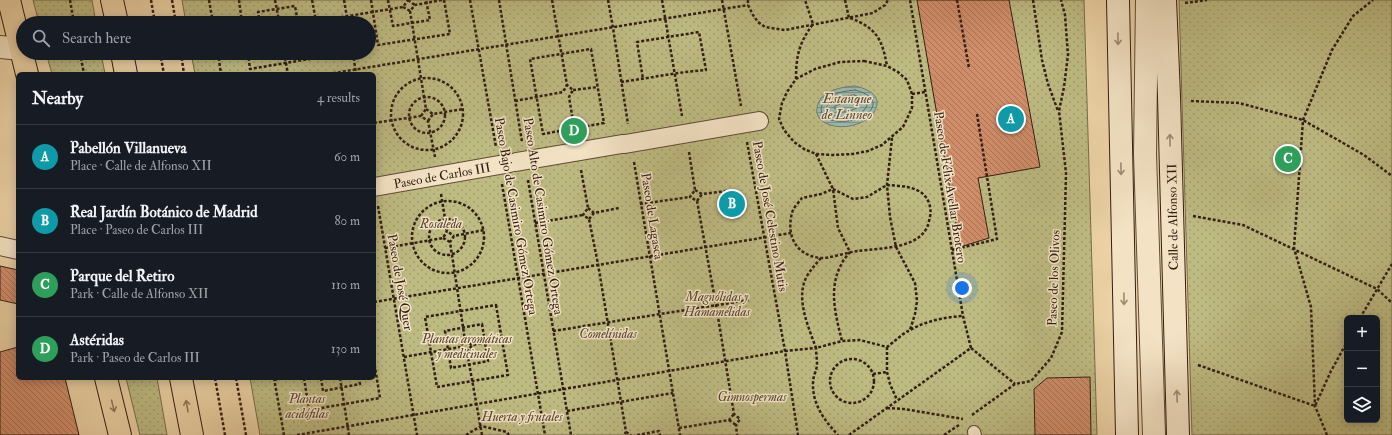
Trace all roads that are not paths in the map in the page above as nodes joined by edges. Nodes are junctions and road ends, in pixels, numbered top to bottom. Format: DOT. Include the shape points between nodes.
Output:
graph roads {
  1 [pos="9,0"];
  2 [pos="112,0"];
  3 [pos="1118,0"];
  4 [pos="1133,0"];
  5 [pos="1147,0"];
  6 [pos="1174,2"];
  7 [pos="115,16"];
  8 [pos="10,48"];
  9 [pos="16,57"];
  10 [pos="18,60"];
  11 [pos="123,60"];
  12 [pos="26,72"];
  13 [pos="126,72"];
  14 [pos="752,122"];
  15 [pos="1145,154"];
  16 [pos="376,187"];
  17 [pos="0,246"];
  18 [pos="16,250"];
  19 [pos="106,380"];
  20 [pos="181,380"];
  21 [pos="120,435"];
  22 [pos="192,435"];
  23 [pos="1127,435"];
  24 [pos="1154,435"];
  25 [pos="1178,435"];
  1 -- 8 [label="highway"];
  2 -- 7 [label="highway"];
  3 -- 23 [label="main road, one-way"];
  4 -- 15 [label="main road, Calle de Alfonso XII"];
  5 -- 15 [label="main road, Calle de Alfonso XII"];
  25 -- 6 [label="main road, Calle de Alfonso XII, one-way" via="1169,96"];
  8 -- 9 [label="highway"];
  10 -- 12 [label="highway"];
  11 -- 13 [label="highway"];
  14 -- 16 [label="street, Paseo de Carlos III"];
  15 -- 24 [label="main road, Calle de Alfonso XII"];
  17 -- 18 [label="street"];
  19 -- 21 [label="highway, one-way"];
  22 -- 20 [label="highway, one-way"];
}
